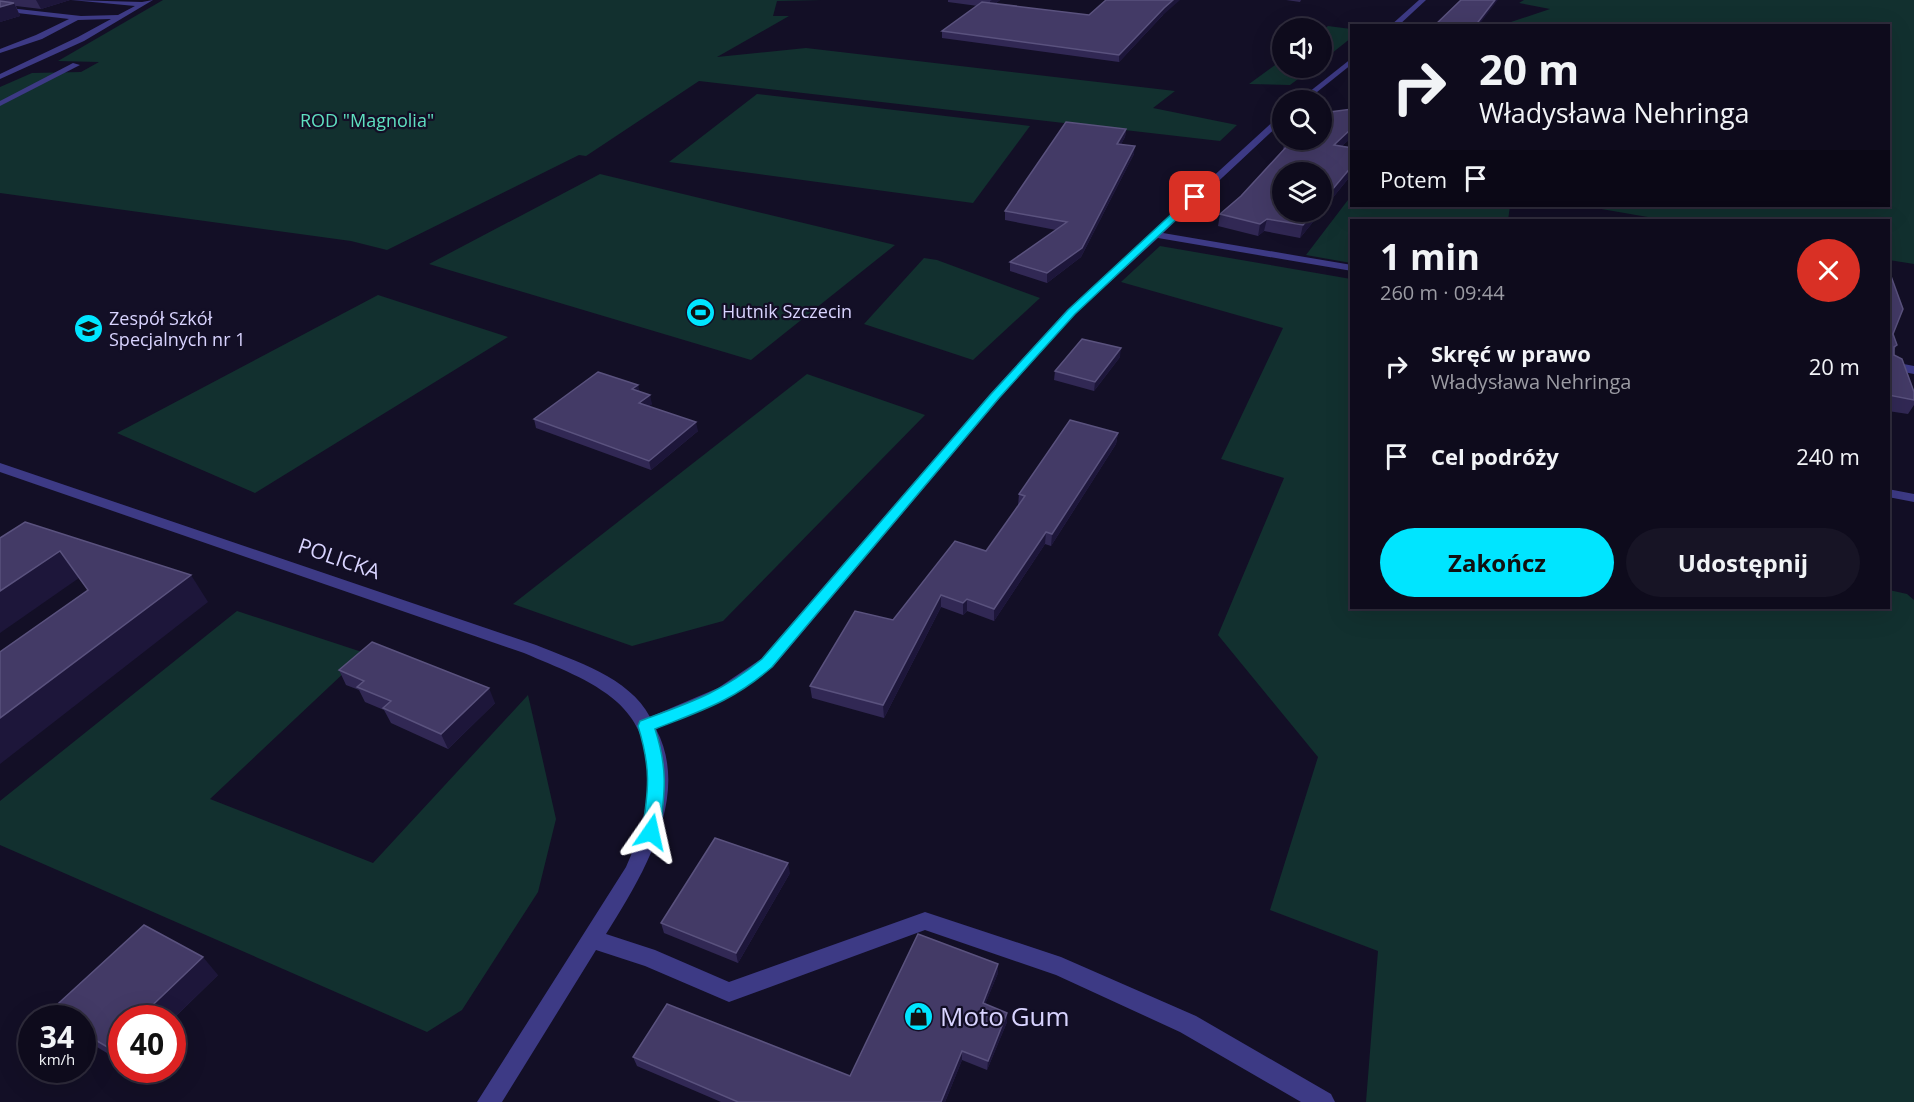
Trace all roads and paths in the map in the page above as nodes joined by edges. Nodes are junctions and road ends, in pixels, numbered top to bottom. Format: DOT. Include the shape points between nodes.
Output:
graph roads {
  1 [pos="78,0"];
  2 [pos="1423,0"];
  3 [pos="147,2"];
  4 [pos="0,9"];
  5 [pos="121,17"];
  6 [pos="76,18"];
  7 [pos="1395,24"];
  8 [pos="0,51"];
  9 [pos="1350,62"];
  10 [pos="76,65"];
  11 [pos="0,77"];
  12 [pos="1316,90"];
  13 [pos="0,104"];
  14 [pos="1272,127"];
  15 [pos="1154,234"];
  16 [pos="1350,268"];
  17 [pos="1890,365"];
  18 [pos="1914,370"];
  19 [pos="0,467"];
  20 [pos="1890,492"];
  21 [pos="1914,498"];
  22 [pos="646,726"];
  23 [pos="591,939"];
  24 [pos="489,1102"];
  25 [pos="1323,1102"];
  1 -- 3 [label="street"];
  2 -- 7 [label="street"];
  3 -- 5 [label="street"];
  4 -- 6 [label="street"];
  5 -- 6 [label="street"];
  5 -- 11 [label="street"];
  6 -- 8 [label="street" via="39,38"];
  9 -- 12 [label="street"];
  10 -- 13 [label="street"];
  14 -- 15 [label="street"];
  15 -- 16 [label="street"];
  15 -- 22 [label="street" via="1071,312 995,396 767,663 740,686 716,699"];
  17 -- 18 [label="street"];
  19 -- 22 [label="street, POLICKA" via="530,649 600,680 626,700"];
  20 -- 21 [label="street"];
  22 -- 23 [label="street, POLICKA" via="655,754 658,784 651,832 633,873"];
  23 -- 24 [label="street, POLICKA"];
  23 -- 25 [label="street" via="648,957 729,992 925,921 1061,967 1188,1024"];
}
